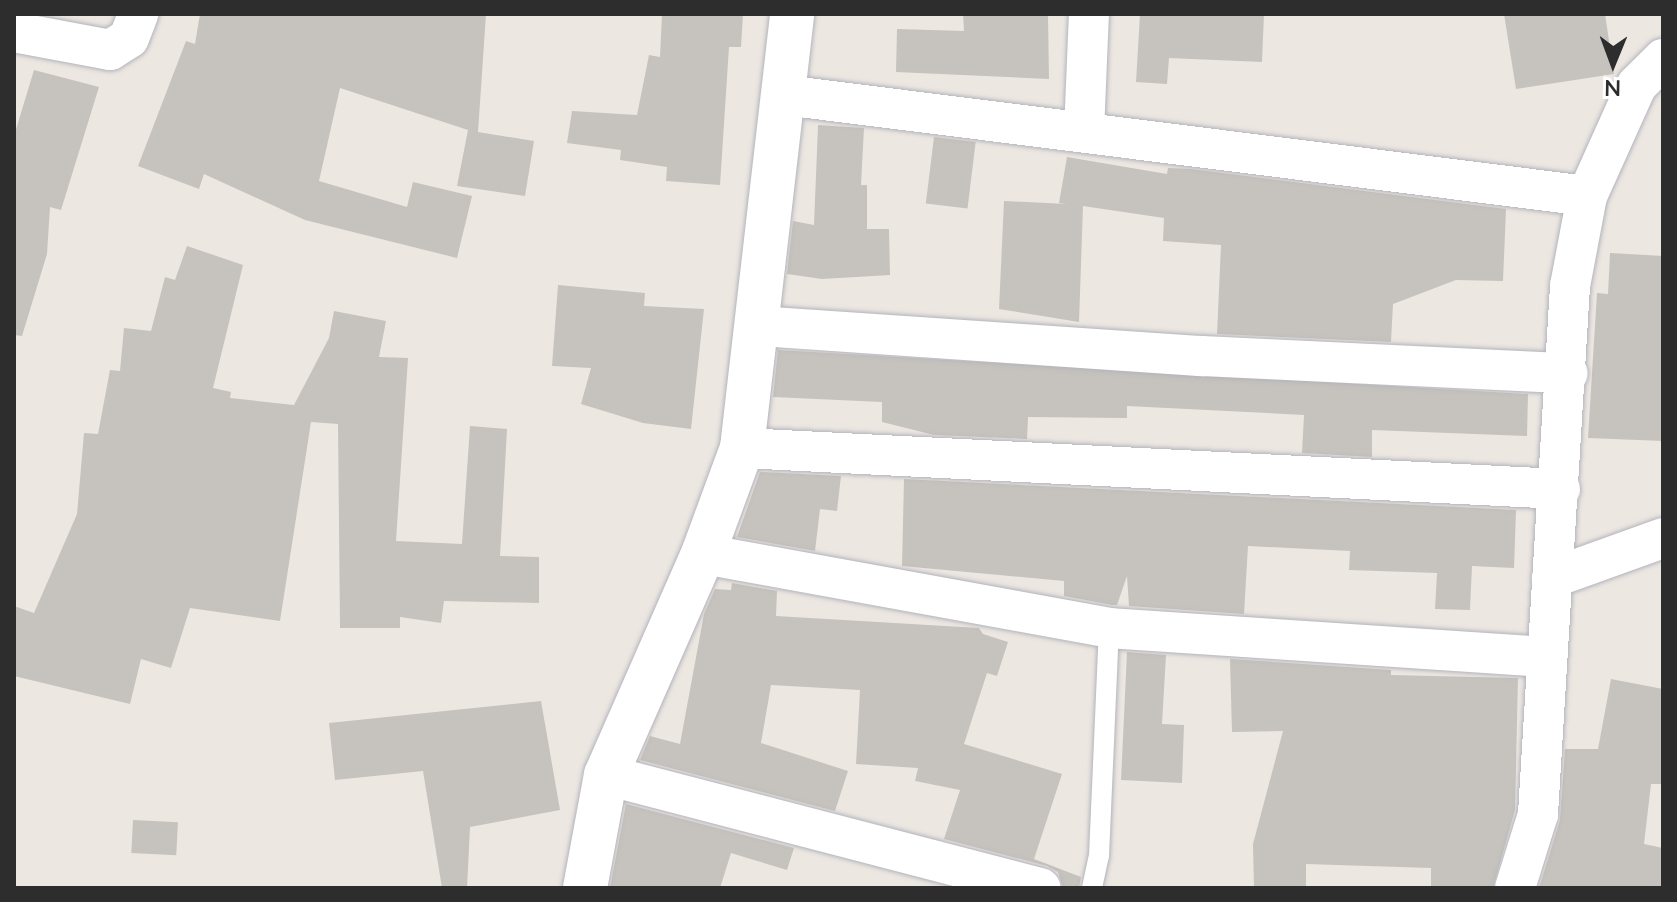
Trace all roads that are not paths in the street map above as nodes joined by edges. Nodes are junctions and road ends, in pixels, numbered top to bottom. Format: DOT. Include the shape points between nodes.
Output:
graph roads {
  1 [pos="138,14"];
  2 [pos="792,14"];
  3 [pos="1089,14"];
  4 [pos="14,32"];
  5 [pos="1663,59"];
  6 [pos="784,95"];
  7 [pos="1084,132"];
  8 [pos="1587,196"];
  9 [pos="758,326"];
  10 [pos="1568,373"];
  11 [pos="742,448"];
  12 [pos="1560,489"];
  13 [pos="1663,538"];
  14 [pos="703,554"];
  15 [pos="1552,578"];
  16 [pos="1109,628"];
  17 [pos="1545,657"];
  18 [pos="606,775"];
  19 [pos="585,888"];
  20 [pos="1041,888"];
  21 [pos="1092,888"];
  22 [pos="1515,888"];
  1 -- 4 [label="street" via="129,38 110,50"];
  2 -- 6 [label="street"];
  3 -- 7 [label="street"];
  5 -- 8 [label="street" via="1637,85"];
  6 -- 7 [label="street"];
  6 -- 9 [label="street"];
  7 -- 8 [label="street"];
  8 -- 10 [label="street" via="1570,286"];
  9 -- 10 [label="street" via="1201,356"];
  9 -- 11 [label="street"];
  10 -- 12 [label="street"];
  11 -- 12 [label="street"];
  11 -- 14 [label="street"];
  12 -- 15 [label="street"];
  13 -- 15 [label="street"];
  14 -- 16 [label="street"];
  14 -- 18 [label="street"];
  15 -- 17 [label="street"];
  16 -- 17 [label="street"];
  16 -- 21 [label="lane" via="1099,856"];
  17 -- 22 [label="street" via="1538,814"];
  18 -- 19 [label="street"];
  18 -- 20 [label="street"];
}
